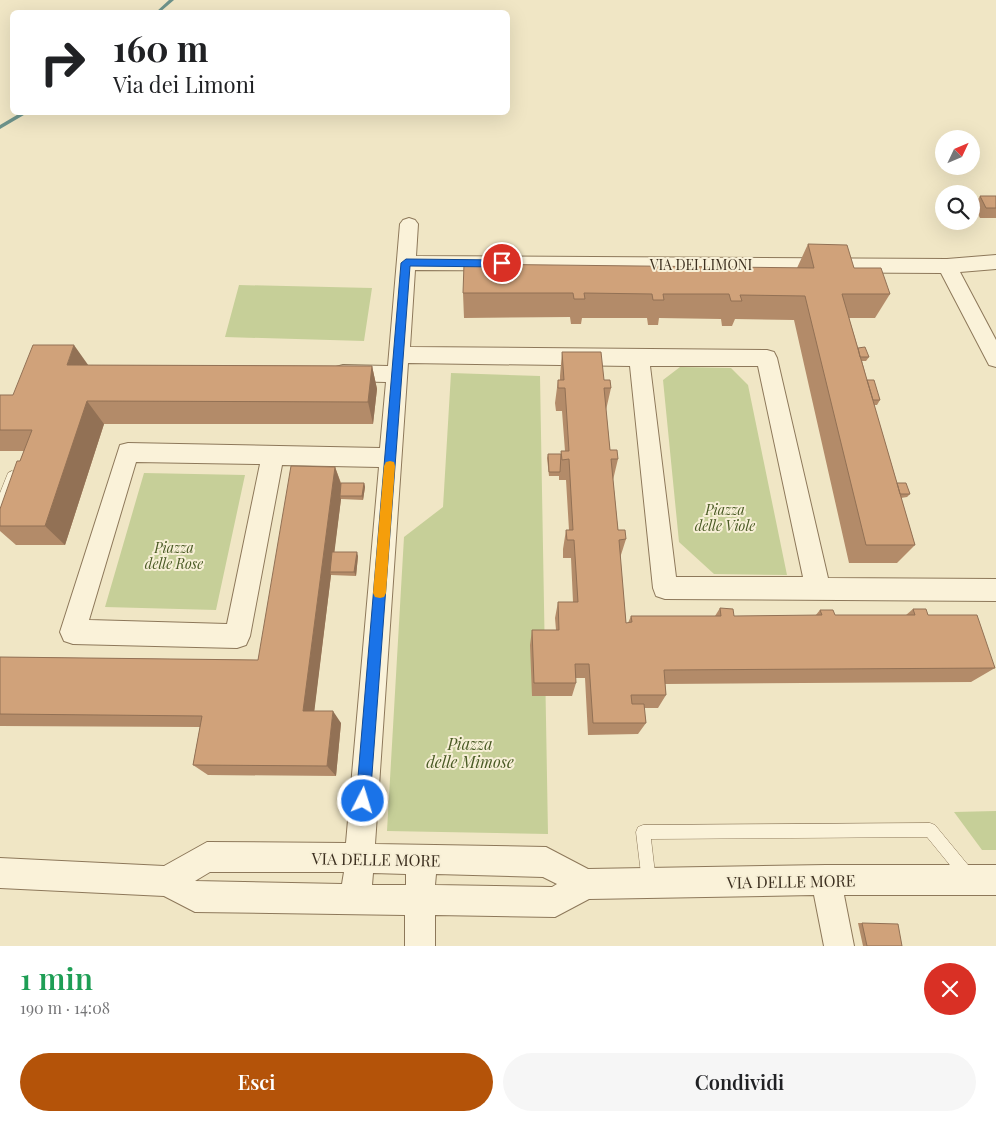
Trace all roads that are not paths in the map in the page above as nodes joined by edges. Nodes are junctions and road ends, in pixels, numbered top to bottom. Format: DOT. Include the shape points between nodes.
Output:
graph roads {
  1 [pos="409,224"];
  2 [pos="996,262"];
  3 [pos="406,263"];
  4 [pos="947,266"];
  5 [pos="638,358"];
  6 [pos="996,359"];
  7 [pos="398,365"];
  8 [pos="320,372"];
  9 [pos="273,455"];
  10 [pos="390,458"];
  11 [pos="12,476"];
  12 [pos="0,508"];
  13 [pos="818,589"];
  14 [pos="996,590"];
  15 [pos="359,858"];
  16 [pos="420,860"];
  17 [pos="0,873"];
  18 [pos="826,880"];
  19 [pos="984,880"];
  20 [pos="167,881"];
  21 [pos="649,883"];
  22 [pos="586,884"];
  23 [pos="356,900"];
  24 [pos="419,900"];
  25 [pos="420,946"];
  26 [pos="839,946"];
  1 -- 3 [label="street"];
  2 -- 4 [label="street, VIA DEI LIMONI"];
  3 -- 4 [label="street, VIA DEI LIMONI"];
  3 -- 7 [label="street"];
  4 -- 6 [label="street"];
  5 -- 7 [label="street"];
  5 -- 13 [label="street" via="767,358"];
  5 -- 13 [label="street" via="665,588"];
  7 -- 8 [label="street"];
  7 -- 10 [label="street"];
  9 -- 9 [label="street" via="128,452 73,632 237,636"];
  9 -- 10 [label="street"];
  10 -- 15 [label="street"];
  11 -- 12 [label="lane"];
  13 -- 14 [label="street"];
  15 -- 16 [label="street, VIA DELLE MORE"];
  15 -- 20 [label="street, VIA DELLE MORE" via="207,857"];
  15 -- 23 [label="street"];
  16 -- 22 [label="street, VIA DELLE MORE" via="546,862"];
  16 -- 24 [label="street"];
  17 -- 20 [label="street, VIA DELLE MORE"];
  18 -- 19 [label="street, VIA DELLE MORE"];
  18 -- 21 [label="street, VIA DELLE MORE"];
  18 -- 26 [label="street"];
  19 -- 21 [label="lane" via="930,830 643,832"];
  20 -- 23 [label="street, VIA DELLE MORE" via="195,897"];
  21 -- 22 [label="street, VIA DELLE MORE"];
  22 -- 24 [label="street, VIA DELLE MORE" via="555,902"];
  23 -- 24 [label="street, VIA DELLE MORE"];
  24 -- 25 [label="street"];
}
